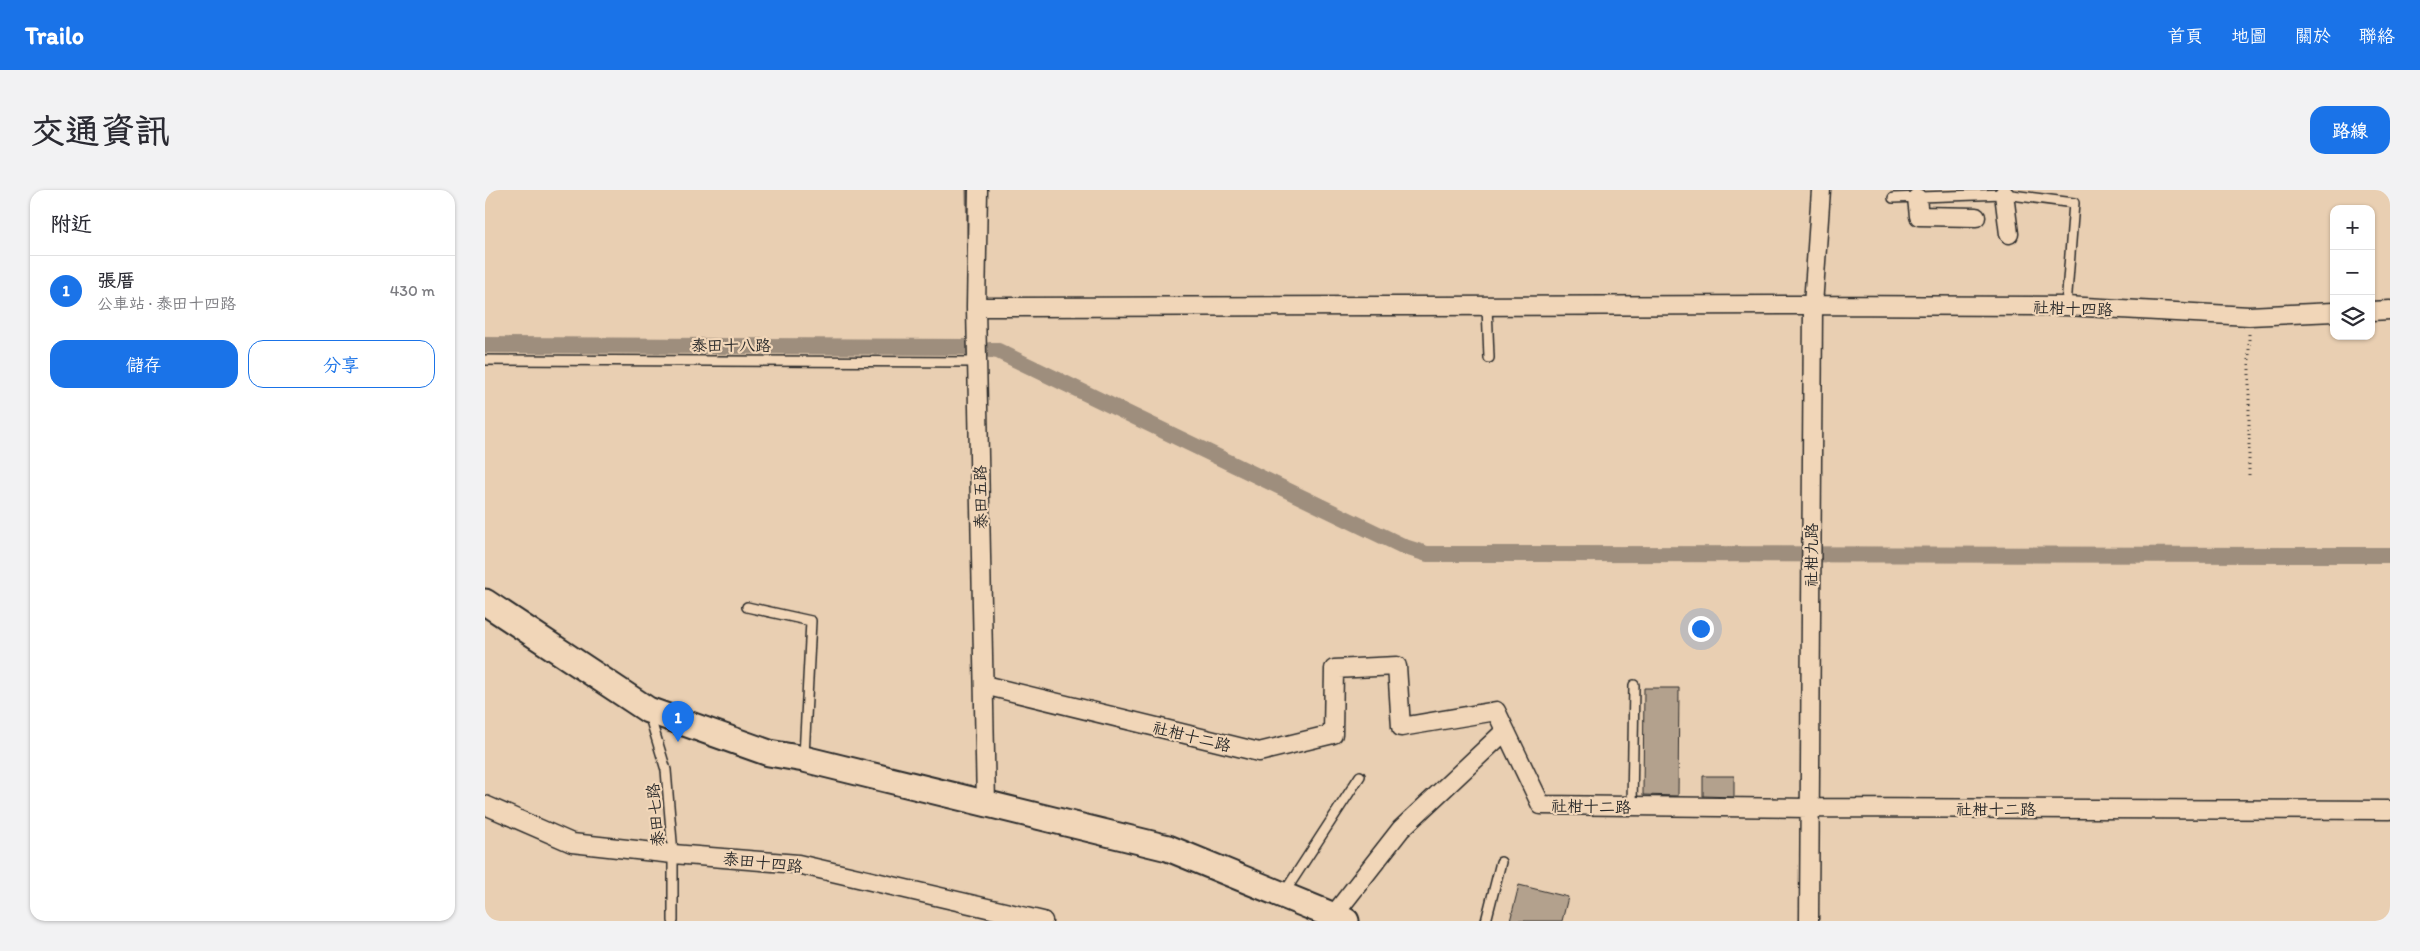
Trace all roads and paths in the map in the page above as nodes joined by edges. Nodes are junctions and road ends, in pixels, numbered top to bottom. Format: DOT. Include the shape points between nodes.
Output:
graph roads {
  1 [pos="978,190"];
  2 [pos="1821,190"];
  3 [pos="2004,194"];
  4 [pos="1893,198"];
  5 [pos="1917,198"];
  6 [pos="1976,217"];
  7 [pos="2009,234"];
  8 [pos="1813,305"];
  9 [pos="1487,306"];
  10 [pos="2066,306"];
  11 [pos="977,307"];
  12 [pos="2390,310"];
  13 [pos="2375,311"];
  14 [pos="2330,312"];
  15 [pos="2249,316"];
  16 [pos="1489,358"];
  17 [pos="485,360"];
  18 [pos="977,362"];
  19 [pos="2249,476"];
  20 [pos="485,602"];
  21 [pos="747,607"];
  22 [pos="1634,684"];
  23 [pos="984,685"];
  24 [pos="648,710"];
  25 [pos="1505,730"];
  26 [pos="804,759"];
  27 [pos="1360,776"];
  28 [pos="485,805"];
  29 [pos="986,805"];
  30 [pos="1632,806"];
  31 [pos="1809,808"];
  32 [pos="2390,810"];
  33 [pos="673,854"];
  34 [pos="1501,862"];
  35 [pos="1282,895"];
  36 [pos="1339,919"];
  37 [pos="673,921"];
  38 [pos="1043,921"];
  39 [pos="1486,921"];
  40 [pos="1809,921"];
  1 -- 11 [label="street, 泰田五路"];
  2 -- 8 [label="street, 社柑九路"];
  3 -- 5 [label="lane"];
  3 -- 7 [label="street"];
  3 -- 10 [label="lane" via="2074,203"];
  4 -- 5 [label="lane"];
  5 -- 6 [label="street" via="1919,216"];
  8 -- 9 [label="street, 社柑十四路"];
  8 -- 10 [label="street, 社柑十四路"];
  8 -- 31 [label="street, 社柑九路"];
  9 -- 11 [label="street, 社柑十四路"];
  9 -- 16 [label="lane"];
  10 -- 15 [label="street, 社柑十四路"];
  11 -- 18 [label="street, 泰田五路"];
  12 -- 13 [label="street"];
  14 -- 15 [label="street, 社柑十四路"];
  15 -- 19 [label="path"];
  17 -- 18 [label="lane, 泰田十八路"];
  18 -- 23 [label="street, 泰田五路"];
  20 -- 24 [label="street"];
  21 -- 26 [label="lane" via="811,621"];
  22 -- 30 [label="lane"];
  23 -- 25 [label="street, 社柑十二路" via="1259,752 1333,734 1334,669 1397,666 1401,727 1496,711"];
  23 -- 29 [label="street, 泰田五路"];
  24 -- 26 [label="street" via="769,753"];
  24 -- 33 [label="lane, 泰田七路" via="666,770"];
  25 -- 30 [label="street, 社柑十二路" via="1541,805"];
  25 -- 36 [label="street" via="1401,829"];
  26 -- 29 [label="street"];
  27 -- 35 [label="lane"];
  28 -- 33 [label="street, 泰田十四路" via="572,842"];
  29 -- 35 [label="street" via="1168,848"];
  30 -- 31 [label="street, 社柑十二路"];
  31 -- 32 [label="street, 社柑十二路"];
  31 -- 40 [label="street, 社柑九路"];
  33 -- 37 [label="lane, 泰田七路"];
  33 -- 38 [label="street, 泰田十四路" via="798,864"];
  34 -- 39 [label="lane"];
  35 -- 36 [label="street"];
}
